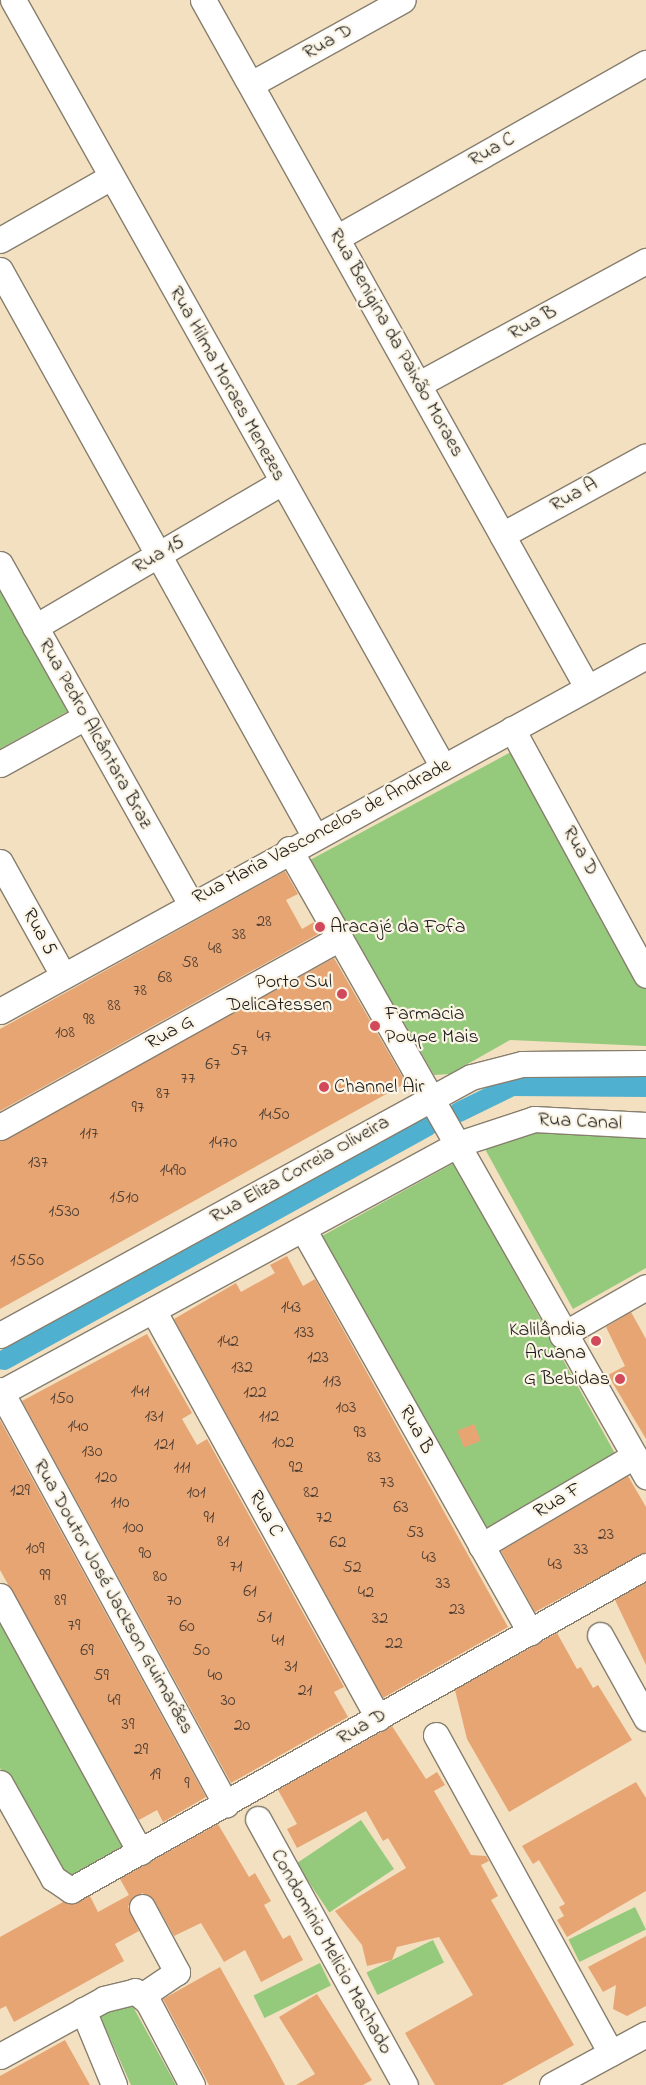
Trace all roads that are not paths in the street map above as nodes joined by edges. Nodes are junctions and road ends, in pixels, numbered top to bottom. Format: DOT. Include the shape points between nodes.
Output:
graph roads {
  1 [pos="13,0"];
  2 [pos="204,0"];
  3 [pos="403,0"];
  4 [pos="646,63"];
  5 [pos="252,83"];
  6 [pos="112,177"];
  7 [pos="338,237"];
  8 [pos="0,240"];
  9 [pos="646,261"];
  10 [pos="0,270"];
  11 [pos="419,384"];
  12 [pos="646,456"];
  13 [pos="282,482"];
  14 [pos="502,535"];
  15 [pos="158,555"];
  16 [pos="0,564"];
  17 [pos="35,627"];
  18 [pos="646,656"];
  19 [pos="587,687"];
  20 [pos="85,717"];
  21 [pos="512,729"];
  22 [pos="0,764"];
  23 [pos="443,767"];
  24 [pos="314,835"];
  25 [pos="288,849"];
  26 [pos="0,862"];
  27 [pos="191,904"];
  28 [pos="340,938"];
  29 [pos="646,974"];
  30 [pos="63,975"];
  31 [pos="0,1011"];
  32 [pos="646,1063"];
  33 [pos="432,1097"];
  34 [pos="646,1125"];
  35 [pos="0,1128"];
  36 [pos="458,1144"];
  37 [pos="303,1228"];
  38 [pos="646,1287"];
  39 [pos="153,1310"];
  40 [pos="0,1335"];
  41 [pos="562,1335"];
  42 [pos="0,1392"];
  43 [pos="640,1466"];
  44 [pos="482,1546"];
  45 [pos="646,1566"];
  46 [pos="0,1596"];
  47 [pos="530,1632"];
  48 [pos="600,1635"];
  49 [pos="378,1718"];
  50 [pos="646,1718"];
  51 [pos="436,1736"];
  52 [pos="0,1783"];
  53 [pos="226,1804"];
  54 [pos="258,1819"];
  55 [pos="140,1852"];
  56 [pos="142,1908"];
  57 [pos="143,1996"];
  58 [pos="82,2010"];
  59 [pos="646,2034"];
  60 [pos="611,2053"];
  61 [pos="0,2056"];
  62 [pos="114,2085"];
  63 [pos="192,2085"];
  64 [pos="405,2085"];
  65 [pos="552,2085"];
  1 -- 6 [label="street, Rua Hilma Moraes Menezes"];
  2 -- 5 [label="street, Rua Benigina da Paixão Moraes"];
  3 -- 5 [label="street, Rua D"];
  4 -- 7 [label="street, Rua C"];
  5 -- 7 [label="street, Rua Benigina da Paixão Moraes"];
  6 -- 8 [label="street"];
  6 -- 13 [label="street, Rua Hilma Moraes Menezes"];
  7 -- 11 [label="street, Rua Benigina da Paixão Moraes"];
  9 -- 11 [label="street, Rua B"];
  10 -- 15 [label="street"];
  11 -- 14 [label="street, Rua Benigina da Paixão Moraes"];
  12 -- 14 [label="street, Rua A"];
  13 -- 15 [label="street, Rua 15"];
  13 -- 23 [label="street, Rua Hilma Moraes Menezes"];
  14 -- 19 [label="street, Rua Benigina da Paixão Moraes"];
  15 -- 17 [label="street, Rua 15"];
  15 -- 24 [label="street"];
  16 -- 17 [label="street, Rua Pedro Alcântara Braz"];
  17 -- 20 [label="street, Rua Pedro Alcântara Braz"];
  18 -- 19 [label="street, Rua Maria Vasconcelos de Andrade"];
  19 -- 21 [label="street, Rua Maria Vasconcelos de Andrade"];
  20 -- 22 [label="street"];
  20 -- 27 [label="street, Rua Pedro Alcântara Braz"];
  21 -- 23 [label="street, Rua Maria Vasconcelos de Andrade"];
  21 -- 29 [label="street, Rua D"];
  23 -- 24 [label="street, Rua Maria Vasconcelos de Andrade"];
  24 -- 25 [label="street, Rua Maria Vasconcelos de Andrade"];
  25 -- 27 [label="street, Rua Maria Vasconcelos de Andrade"];
  25 -- 28 [label="street" via="314,913"];
  26 -- 30 [label="street, Rua 5"];
  27 -- 30 [label="street, Rua Maria Vasconcelos de Andrade"];
  28 -- 33 [label="street"];
  28 -- 35 [label="street, Rua G"];
  30 -- 31 [label="street, Rua Maria Vasconcelos de Andrade"];
  32 -- 33 [label="street, Rua Eliza Correia Oliveira" via="497,1067"];
  33 -- 36 [label="street"];
  33 -- 40 [label="street, Rua Eliza Correia Oliveira"];
  34 -- 36 [label="street, Rua Canal" via="534,1119"];
  36 -- 37 [label="street"];
  36 -- 41 [label="street"];
  37 -- 39 [label="street"];
  37 -- 44 [label="street, Rua B"];
  38 -- 41 [label="street"];
  39 -- 42 [label="street"];
  39 -- 49 [label="street, Rua C"];
  41 -- 43 [label="street"];
  42 -- 53 [label="street, Rua Doutor José Jackson Guimarães"];
  43 -- 44 [label="street, Rua F"];
  44 -- 47 [label="street, Rua B"];
  45 -- 47 [label="street, Rua D"];
  46 -- 55 [label="street"];
  47 -- 49 [label="street, Rua D"];
  48 -- 50 [label="street"];
  49 -- 53 [label="street, Rua D"];
  51 -- 60 [label="street"];
  52 -- 55 [label="street, Rua D" via="53,1878 64,1889 78,1887"];
  53 -- 55 [label="street, Rua D"];
  54 -- 64 [label="street, Condominio Melicio Machado"];
  56 -- 57 [label="street" via="177,1972"];
  57 -- 58 [label="street" via="126,1990"];
  57 -- 63 [label="street"];
  58 -- 61 [label="street"];
  58 -- 62 [label="street"];
  59 -- 60 [label="street"];
  60 -- 65 [label="street"];
}
